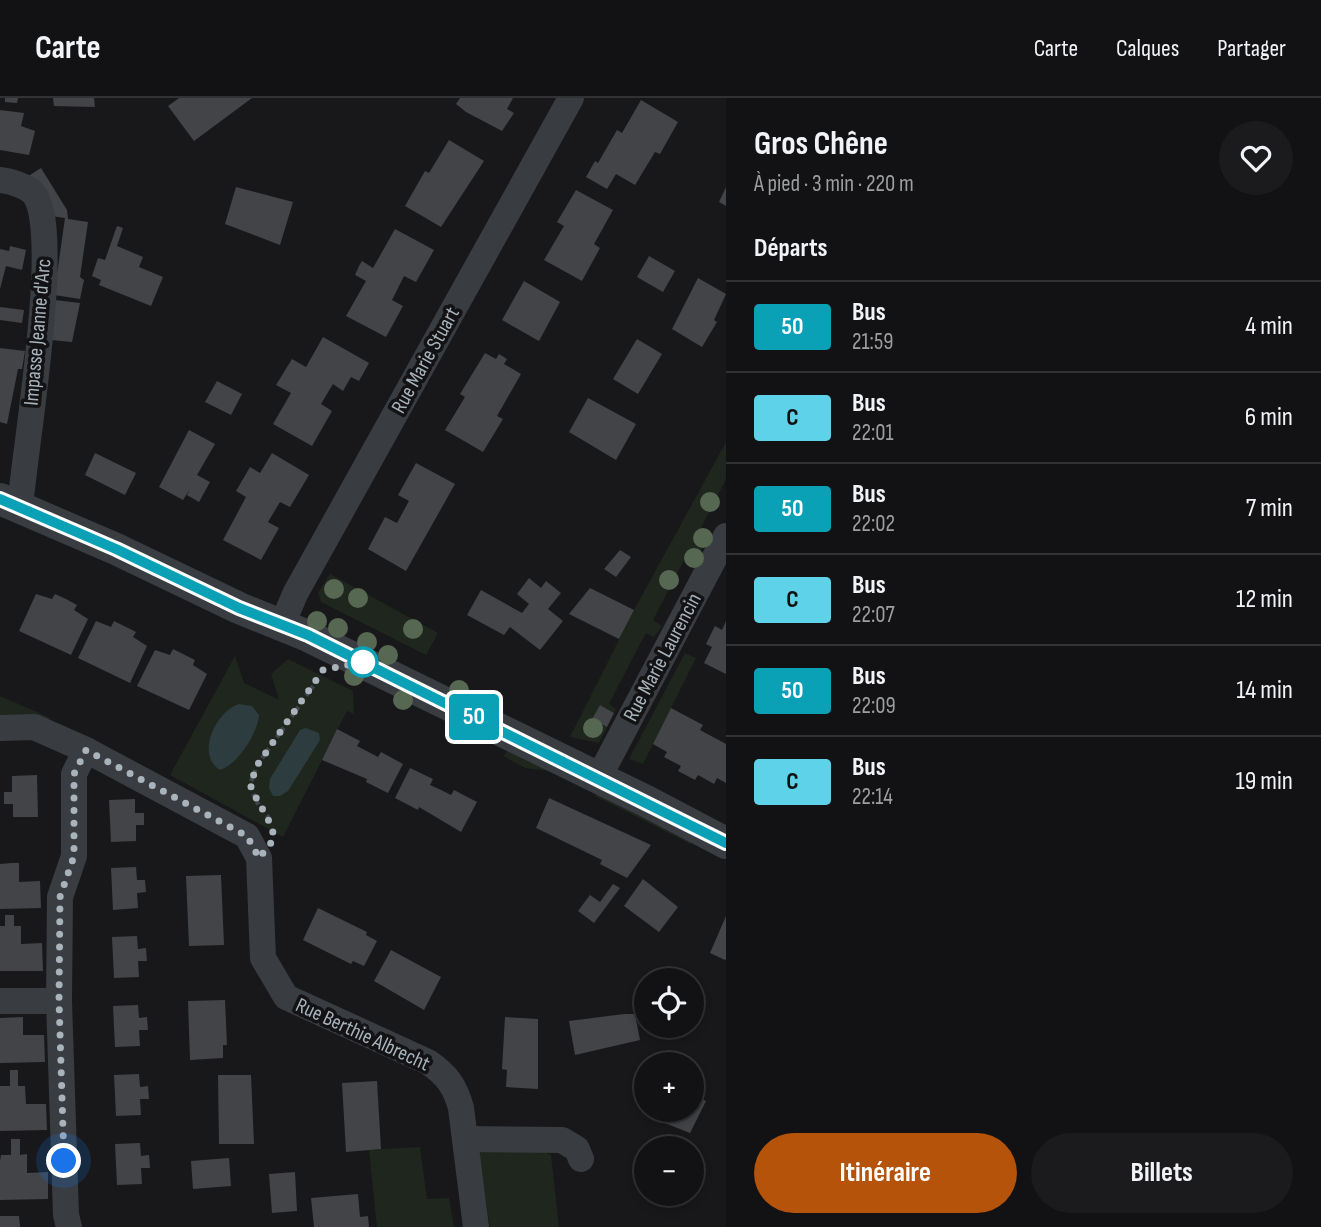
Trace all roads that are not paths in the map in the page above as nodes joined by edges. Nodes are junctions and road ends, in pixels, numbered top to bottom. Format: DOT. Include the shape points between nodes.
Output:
graph roads {
  1 [pos="571,98"];
  2 [pos="0,180"];
  3 [pos="10,504"];
  4 [pos="726,536"];
  5 [pos="282,625"];
  6 [pos="0,728"];
  7 [pos="86,750"];
  8 [pos="598,779"];
  9 [pos="726,843"];
  10 [pos="0,1001"];
  11 [pos="59,1001"];
  12 [pos="466,1139"];
  13 [pos="581,1159"];
  14 [pos="69,1227"];
  15 [pos="476,1227"];
  1 -- 5 [label="street, Rue Marie Stuart" via="301,582"];
  2 -- 3 [label="street, Impasse Jeanne d'Arc" via="12,181 34,194 42,215 45,266 41,331"];
  3 -- 5 [label="street"];
  4 -- 8 [label="street, Rue Marie Laurencin"];
  5 -- 8 [label="street"];
  6 -- 7 [label="street" via="34,727"];
  7 -- 11 [label="street" via="74,774 74,856 60,897"];
  7 -- 12 [label="street, Rue Berthie Albrecht" via="247,836 259,858 263,958 286,997 445,1074 457,1091"];
  8 -- 9 [label="street"];
  10 -- 11 [label="street"];
  11 -- 14 [label="street"];
  12 -- 13 [label="street" via="562,1140 577,1149"];
  12 -- 15 [label="street, Rue Berthie Albrecht"];
}
